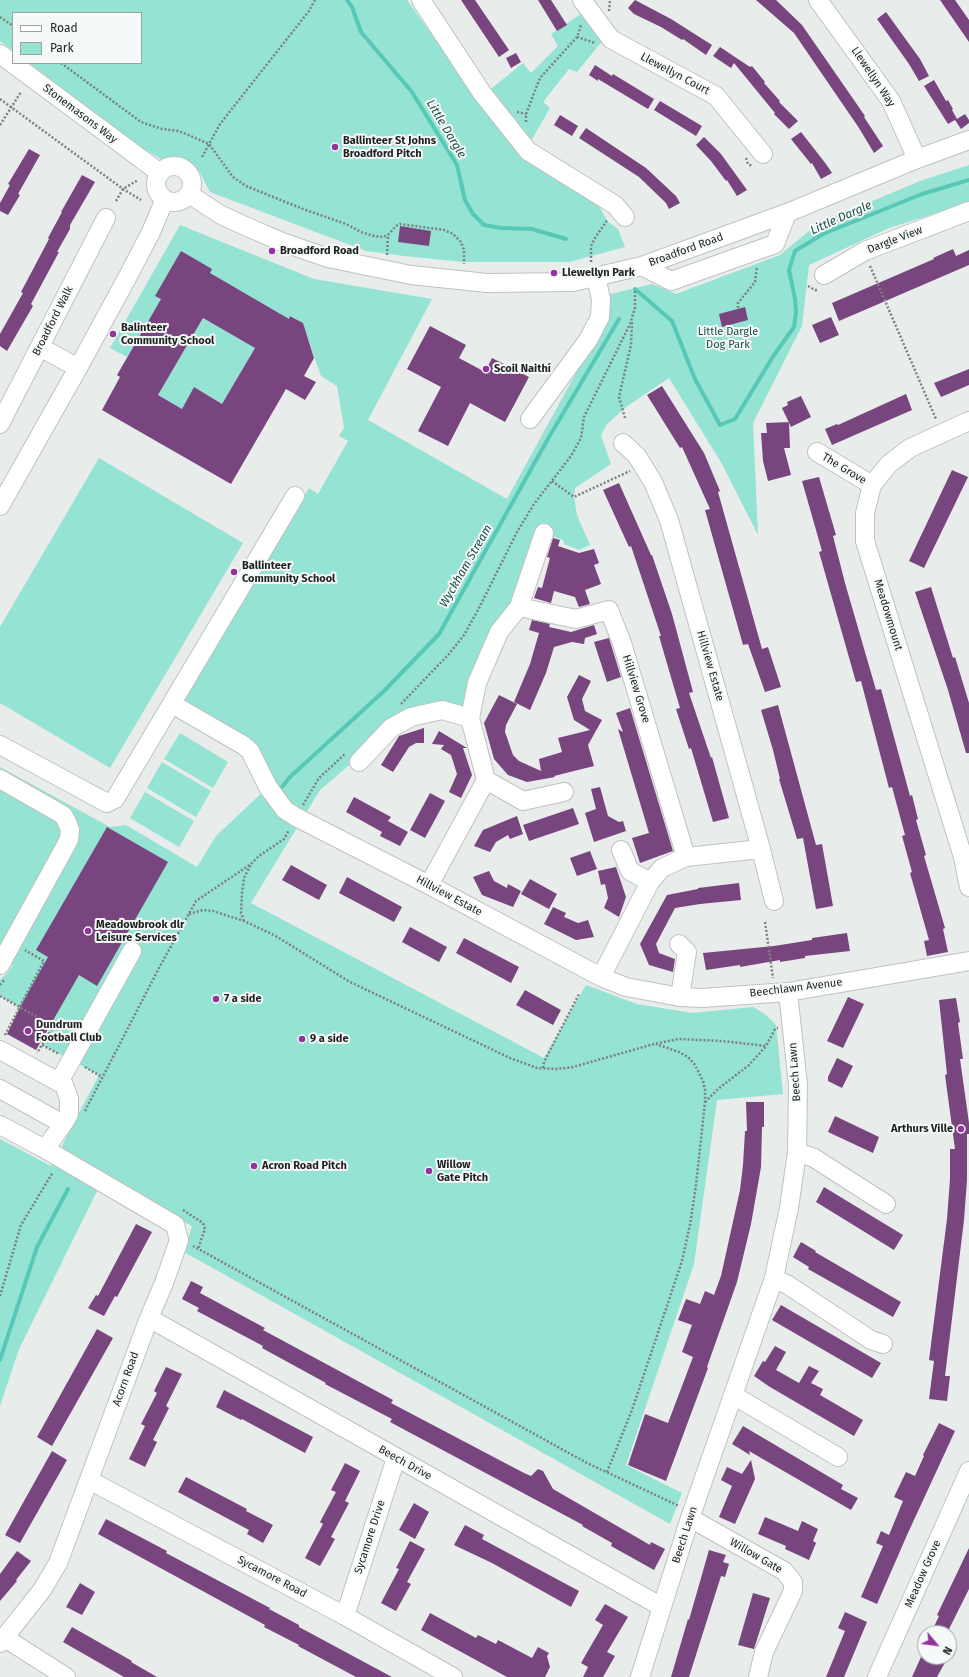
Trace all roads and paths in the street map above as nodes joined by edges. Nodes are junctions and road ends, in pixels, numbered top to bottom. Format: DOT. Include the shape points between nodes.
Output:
graph roads {
  1 [pos="315,0"];
  2 [pos="421,0"];
  3 [pos="818,0"];
  4 [pos="584,4"];
  5 [pos="0,16"];
  6 [pos="12,25"];
  7 [pos="0,54"];
  8 [pos="12,63"];
  9 [pos="13,64"];
  10 [pos="62,64"];
  11 [pos="21,92"];
  12 [pos="0,100"];
  13 [pos="11,107"];
  14 [pos="526,123"];
  15 [pos="0,125"];
  16 [pos="969,140"];
  17 [pos="209,144"];
  18 [pos="763,154"];
  19 [pos="202,157"];
  20 [pos="916,159"];
  21 [pos="160,173"];
  22 [pos="138,180"];
  23 [pos="123,189"];
  24 [pos="189,194"];
  25 [pos="165,199"];
  26 [pos="141,200"];
  27 [pos="116,201"];
  28 [pos="969,211"];
  29 [pos="621,213"];
  30 [pos="787,213"];
  31 [pos="106,218"];
  32 [pos="388,235"];
  33 [pos="387,256"];
  34 [pos="866,259"];
  35 [pos="756,262"];
  36 [pos="464,264"];
  37 [pos="642,266"];
  38 [pos="594,269"];
  39 [pos="824,275"];
  40 [pos="635,289"];
  41 [pos="738,308"];
  42 [pos="632,320"];
  43 [pos="40,347"];
  44 [pos="78,368"];
  45 [pos="625,418"];
  46 [pos="530,419"];
  47 [pos="969,421"];
  48 [pos="0,424"];
  49 [pos="942,433"];
  50 [pos="623,443"];
  51 [pos="817,452"];
  52 [pos="636,468"];
  53 [pos="552,481"];
  54 [pos="872,485"];
  55 [pos="295,496"];
  56 [pos="0,506"];
  57 [pos="544,533"];
  58 [pos="519,607"];
  59 [pos="172,704"];
  60 [pos="397,707"];
  61 [pos="470,718"];
  62 [pos="0,745"];
  63 [pos="353,757"];
  64 [pos="0,779"];
  65 [pos="486,780"];
  66 [pos="564,792"];
  67 [pos="296,817"];
  68 [pos="761,849"];
  69 [pos="621,850"];
  70 [pos="966,856"];
  71 [pos="686,857"];
  72 [pos="251,864"];
  73 [pos="650,882"];
  74 [pos="429,885"];
  75 [pos="969,887"];
  76 [pos="774,900"];
  77 [pos="188,914"];
  78 [pos="244,921"];
  79 [pos="765,922"];
  80 [pos="679,944"];
  81 [pos="25,950"];
  82 [pos="132,951"];
  83 [pos="969,961"];
  84 [pos="0,965"];
  85 [pos="601,977"];
  86 [pos="781,988"];
  87 [pos="681,991"];
  88 [pos="579,994"];
  89 [pos="0,996"];
  90 [pos="19,1007"];
  91 [pos="779,1027"];
  92 [pos="5,1044"];
  93 [pos="654,1044"];
  94 [pos="42,1045"];
  95 [pos="766,1046"];
  96 [pos="30,1049"];
  97 [pos="37,1053"];
  98 [pos="543,1068"];
  99 [pos="59,1082"];
  100 [pos="0,1089"];
  101 [pos="705,1102"];
  102 [pos="83,1115"];
  103 [pos="63,1124"];
  104 [pos="0,1125"];
  105 [pos="45,1149"];
  106 [pos="797,1152"];
  107 [pos="61,1159"];
  108 [pos="886,1204"];
  109 [pos="187,1243"];
  110 [pos="774,1278"];
  111 [pos="0,1296"];
  112 [pos="149,1318"];
  113 [pos="883,1344"];
  114 [pos="733,1395"];
  115 [pos="838,1456"];
  116 [pos="396,1458"];
  117 [pos="969,1471"];
  118 [pos="607,1472"];
  119 [pos="89,1480"];
  120 [pos="685,1512"];
  121 [pos="662,1607"];
  122 [pos="345,1616"];
  123 [pos="2,1641"];
  124 [pos="66,1677"];
  125 [pos="453,1677"];
  126 [pos="640,1677"];
  127 [pos="758,1677"];
  128 [pos="877,1677"];
  1 -- 17 [label="path" via="220,124"];
  2 -- 29 [label="street" via="482,93 528,151 614,205"];
  3 -- 20 [label="street, Llewellyn Way" via="891,101"];
  4 -- 14 [label="path" via="577,37 540,78 526,114"];
  4 -- 18 [label="street, Llewellyn Court" via="611,39 716,96"];
  5 -- 6 [label="path"];
  7 -- 8 [label="street, Stonemasons Way"];
  9 -- 21 [label="street, Stonemasons Way"];
  10 -- 17 [label="path" via="141,122 179,131"];
  11 -- 13 [label="path"];
  12 -- 13 [label="path"];
  13 -- 15 [label="path"];
  13 -- 23 [label="path"];
  16 -- 20 [label="street, Broadford Road"];
  17 -- 19 [label="path"];
  17 -- 32 [label="path" via="233,177 246,186 361,232 374,236"];
  20 -- 30 [label="street, Broadford Road"];
  21 -- 24 [label="street" via="174,166 184,170 192,184"];
  21 -- 25 [label="street" via="157,190"];
  22 -- 23 [label="path"];
  23 -- 26 [label="path"];
  23 -- 27 [label="path"];
  24 -- 25 [label="street" via="181,200"];
  24 -- 38 [label="street, Broadford Road" via="221,215 282,242 328,258 411,275 496,283 573,282"];
  25 -- 44 [label="street" via="151,232"];
  28 -- 39 [label="street, Dargle View" via="866,251"];
  29 -- 38 [label="path" via="595,238 591,246"];
  30 -- 37 [label="street, Broadford Road"];
  30 -- 37 [label="street" via="775,244 671,280"];
  31 -- 43 [label="street, Broadford Walk"];
  32 -- 33 [label="path"];
  32 -- 36 [label="path" via="400,224 444,230 461,242"];
  34 -- 49 [label="path"];
  35 -- 41 [label="path" via="755,282 738,303"];
  37 -- 38 [label="street, Broadford Road"];
  38 -- 46 [label="street" via="601,299 600,317 588,340"];
  40 -- 42 [label="path"];
  42 -- 45 [label="path" via="632,345 618,397"];
  42 -- 53 [label="path" via="584,417 581,438"];
  43 -- 44 [label="street"];
  43 -- 48 [label="street, Broadford Walk"];
  44 -- 56 [label="street"];
  47 -- 49 [label="street, Meadowmount"];
  49 -- 54 [label="street, Meadowmount" via="910,448 889,464"];
  50 -- 68 [label="street, Hillview Estate" via="638,456 653,482 669,520"];
  51 -- 54 [label="street, The Grove"];
  52 -- 53 [label="path" via="574,497"];
  53 -- 60 [label="path" via="534,504 464,635 414,692"];
  54 -- 70 [label="street, Meadowmount" via="865,513 865,541"];
  55 -- 59 [label="street"];
  57 -- 58 [label="street"];
  58 -- 61 [label="street" via="498,635 477,682"];
  58 -- 71 [label="street, Hillview Grove" via="576,619 608,610 622,643"];
  59 -- 62 [label="street" via="115,799 107,803"];
  59 -- 67 [label="street, Hillview Estate" via="250,751 268,787 285,810"];
  61 -- 63 [label="street" via="442,710 411,717 391,728"];
  61 -- 65 [label="street"];
  63 -- 67 [label="path" via="319,778"];
  64 -- 84 [label="street" via="62,815 70,830 65,847"];
  65 -- 66 [label="street" via="523,801"];
  65 -- 74 [label="street"];
  67 -- 72 [label="path" via="284,839"];
  67 -- 74 [label="street, Hillview Estate"];
  68 -- 71 [label="street"];
  68 -- 76 [label="street, Hillview Estate"];
  69 -- 73 [label="street" via="630,871"];
  70 -- 75 [label="street, Meadowmount"];
  71 -- 73 [label="street" via="662,868"];
  72 -- 77 [label="path" via="196,901"];
  72 -- 78 [label="path" via="244,878 242,893 241,913"];
  73 -- 85 [label="street"];
  74 -- 85 [label="street, Hillview Estate"];
  77 -- 78 [label="path" via="195,911 214,911"];
  77 -- 102 [label="path"];
  78 -- 98 [label="path" via="280,938 350,982 510,1058"];
  79 -- 86 [label="path"];
  80 -- 87 [label="street" via="687,952"];
  81 -- 90 [label="path" via="44,961"];
  82 -- 99 [label="street"];
  83 -- 86 [label="street, Beechlawn Avenue"];
  85 -- 87 [label="street, Beechlawn Avenue" via="641,991"];
  86 -- 87 [label="street, Beechlawn Avenue" via="702,998"];
  86 -- 106 [label="street, Beech Lawn" via="798,1085"];
  88 -- 98 [label="path"];
  89 -- 90 [label="path"];
  90 -- 92 [label="path" via="4,1035"];
  90 -- 94 [label="path" via="52,1026"];
  91 -- 95 [label="path" via="775,1029"];
  92 -- 99 [label="street"];
  93 -- 95 [label="path" via="684,1039"];
  93 -- 98 [label="path" via="573,1067"];
  93 -- 101 [label="path" via="679,1052 695,1065 704,1085"];
  95 -- 101 [label="path" via="749,1065"];
  96 -- 97 [label="path"];
  99 -- 103 [label="street" via="64,1085 68,1099 69,1114"];
  100 -- 103 [label="street"];
  101 -- 118 [label="path" via="696,1185 682,1261 632,1410"];
  103 -- 105 [label="street"];
  104 -- 105 [label="street, Acorn Road"];
  105 -- 107 [label="street, Acorn Road"];
  106 -- 108 [label="street" via="814,1158"];
  106 -- 110 [label="street, Beech Lawn" via="789,1208"];
  107 -- 111 [label="path" via="21,1225"];
  107 -- 112 [label="street, Acorn Road" via="175,1225 179,1240"];
  109 -- 118 [label="path"];
  110 -- 113 [label="street" via="871,1340"];
  110 -- 114 [label="street, Beech Lawn"];
  112 -- 116 [label="street, Beech Drive"];
  112 -- 119 [label="street, Acorn Road"];
  114 -- 115 [label="street"];
  114 -- 120 [label="street, Beech Lawn"];
  116 -- 121 [label="street, Beech Drive"];
  116 -- 122 [label="street, Sycamore Drive"];
  117 -- 128 [label="street, Meadow Grove"];
  118 -- 120 [label="path"];
  119 -- 122 [label="street, Sycamore Road"];
  119 -- 123 [label="street, Acorn Road" via="58,1563 42,1590"];
  120 -- 121 [label="street, Beech Lawn"];
  120 -- 127 [label="street, Willow Gate" via="784,1571 793,1582 793,1591 764,1652"];
  121 -- 126 [label="street, Beech Lawn"];
  122 -- 125 [label="street, Sycamore Road"];
  123 -- 124 [label="street"];
}
